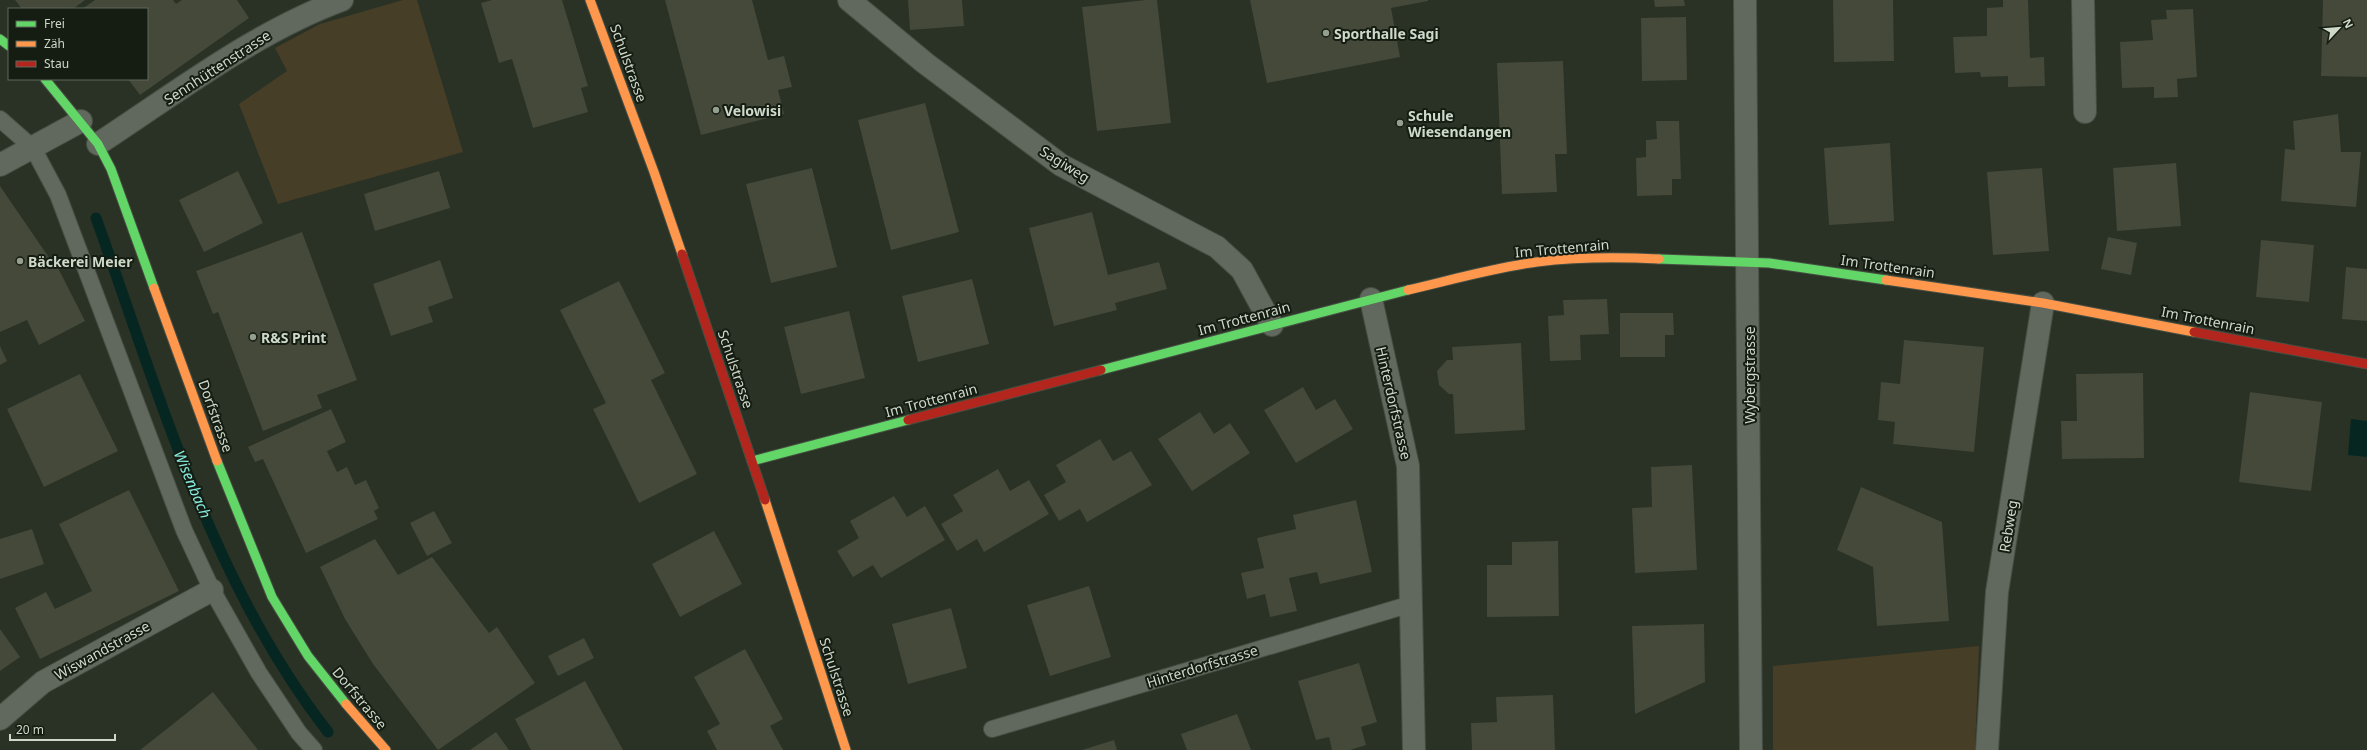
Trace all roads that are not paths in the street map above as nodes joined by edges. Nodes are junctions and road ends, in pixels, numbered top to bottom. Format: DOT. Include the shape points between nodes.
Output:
graph roads {
  1 [pos="342,0"];
  2 [pos="590,0"];
  3 [pos="849,0"];
  4 [pos="1745,0"];
  5 [pos="2083,0"];
  6 [pos="0,39"];
  7 [pos="8,45"];
  8 [pos="46,80"];
  9 [pos="2085,112"];
  10 [pos="0,119"];
  11 [pos="81,121"];
  12 [pos="98,144"];
  13 [pos="34,148"];
  14 [pos="0,165"];
  15 [pos="1748,262"];
  16 [pos="1371,299"];
  17 [pos="2043,303"];
  18 [pos="1272,325"];
  19 [pos="2367,364"];
  20 [pos="752,461"];
  21 [pos="212,590"];
  22 [pos="1411,604"];
  23 [pos="0,720"];
  24 [pos="992,729"];
  25 [pos="314,750"];
  26 [pos="386,750"];
  27 [pos="846,750"];
  28 [pos="1414,750"];
  29 [pos="1751,750"];
  30 [pos="1987,750"];
  1 -- 12 [label="street, Sennhüttenstrasse" via="274,30"];
  2 -- 20 [label="street, Schulstrasse" via="654,172"];
  3 -- 18 [label="street, Sagiweg" via="925,63 1061,165 1217,246 1242,270"];
  4 -- 15 [label="street, Wybergstrasse"];
  5 -- 9 [label="street"];
  6 -- 7 [label="street"];
  8 -- 11 [label="street, Dorfstrasse"];
  10 -- 13 [label="lane"];
  11 -- 12 [label="street, Dorfstrasse"];
  11 -- 13 [label="street"];
  12 -- 26 [label="street, Dorfstrasse" via="112,169 234,507 272,597 308,656"];
  13 -- 14 [label="street"];
  13 -- 21 [label="lane" via="58,195 184,530"];
  15 -- 16 [label="street, Im Trottenrain" via="1620,257 1537,262"];
  15 -- 17 [label="street, Im Trottenrain"];
  15 -- 29 [label="street, Wybergstrasse"];
  16 -- 18 [label="street, Im Trottenrain"];
  16 -- 22 [label="street, Hinterdorfstrasse" via="1408,466"];
  17 -- 19 [label="street, Im Trottenrain"];
  17 -- 30 [label="street, Rebweg" via="1997,592"];
  18 -- 20 [label="street, Im Trottenrain"];
  20 -- 27 [label="street, Schulstrasse"];
  21 -- 23 [label="street, Wiswandstrasse" via="43,682"];
  21 -- 25 [label="lane" via="259,673 299,733"];
  22 -- 24 [label="lane, Hinterdorfstrasse"];
  22 -- 28 [label="street, Hinterdorfstrasse"];
}
